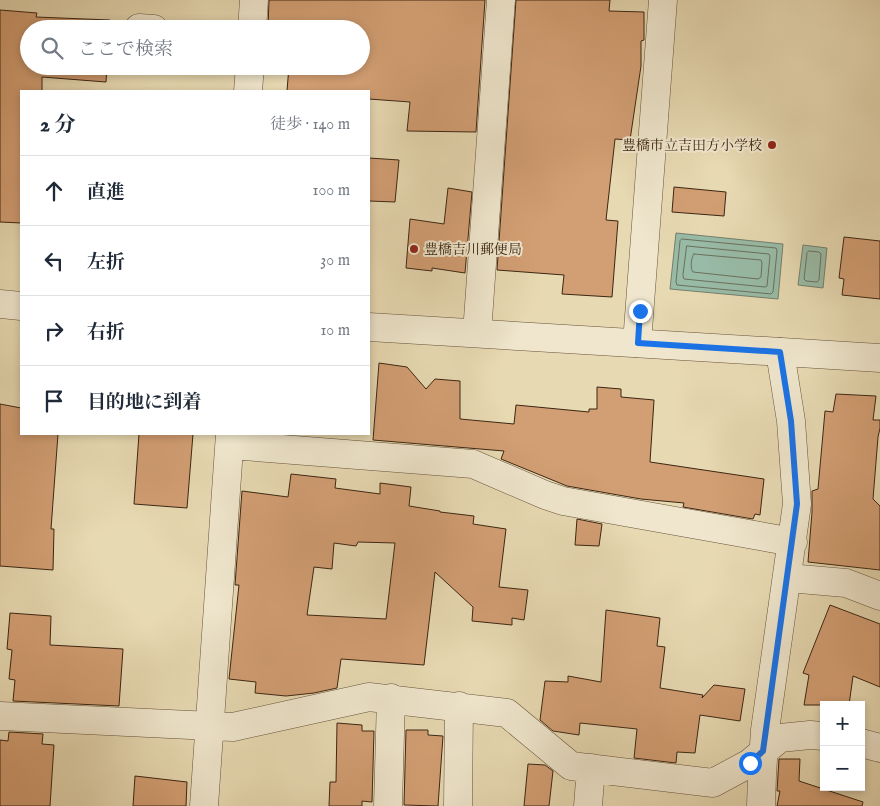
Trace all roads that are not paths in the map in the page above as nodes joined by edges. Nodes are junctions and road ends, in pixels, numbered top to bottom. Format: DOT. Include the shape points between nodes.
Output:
graph roads {
  1 [pos="254,0"];
  2 [pos="501,0"];
  3 [pos="663,0"];
  4 [pos="253,20"];
  5 [pos="249,75"];
  6 [pos="248,90"];
  7 [pos="0,304"];
  8 [pos="20,306"];
  9 [pos="370,327"];
  10 [pos="477,334"];
  11 [pos="638,343"];
  12 [pos="780,352"];
  13 [pos="880,358"];
  14 [pos="230,439"];
  15 [pos="793,542"];
  16 [pos="788,578"];
  17 [pos="880,596"];
  18 [pos="390,698"];
  19 [pos="459,706"];
  20 [pos="0,716"];
  21 [pos="210,726"];
  22 [pos="820,736"];
  23 [pos="865,744"];
  24 [pos="880,748"];
  25 [pos="763,751"];
  26 [pos="591,768"];
  27 [pos="204,806"];
  28 [pos="388,806"];
  29 [pos="458,806"];
  30 [pos="588,806"];
  31 [pos="761,806"];
  1 -- 4 [label="street"];
  2 -- 10 [label="street"];
  3 -- 11 [label="street"];
  5 -- 6 [label="street"];
  7 -- 8 [label="street"];
  9 -- 10 [label="street"];
  10 -- 11 [label="street"];
  11 -- 12 [label="street"];
  12 -- 13 [label="street"];
  12 -- 15 [label="street" via="791,421 796,485"];
  14 -- 15 [label="street" via="473,464 563,501"];
  14 -- 21 [label="street"];
  15 -- 16 [label="street"];
  16 -- 17 [label="street" via="846,583"];
  16 -- 25 [label="street"];
  18 -- 19 [label="street"];
  18 -- 21 [label="street" via="369,697 233,727"];
  18 -- 28 [label="street"];
  19 -- 26 [label="street" via="507,713 571,766"];
  19 -- 29 [label="street"];
  20 -- 21 [label="street"];
  21 -- 27 [label="street"];
  22 -- 25 [label="street" via="780,738"];
  23 -- 24 [label="street"];
  25 -- 26 [label="street" via="750,763 714,783"];
  25 -- 31 [label="street"];
  26 -- 30 [label="street"];
}
